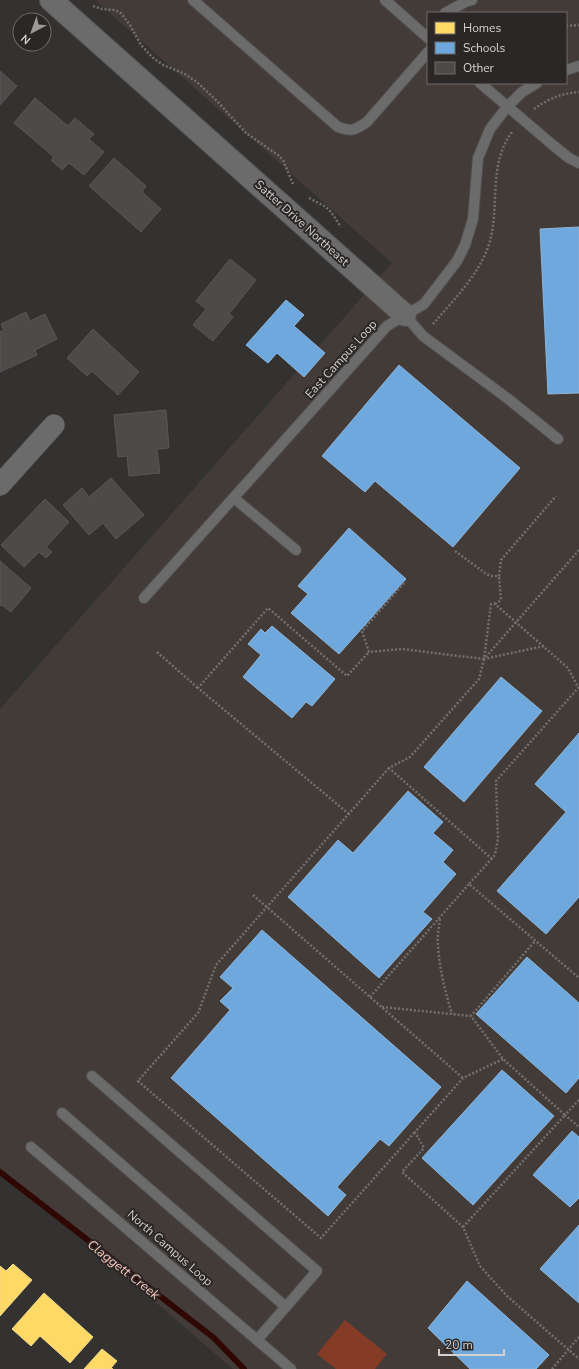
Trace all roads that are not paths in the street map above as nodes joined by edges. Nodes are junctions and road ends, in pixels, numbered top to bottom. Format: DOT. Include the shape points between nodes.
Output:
graph roads {
  1 [pos="51,0"];
  2 [pos="193,0"];
  3 [pos="385,0"];
  4 [pos="472,0"];
  5 [pos="447,12"];
  6 [pos="426,33"];
  7 [pos="427,53"];
  8 [pos="579,66"];
  9 [pos="567,70"];
  10 [pos="481,84"];
  11 [pos="535,84"];
  12 [pos="507,107"];
  13 [pos="579,163"];
  14 [pos="406,315"];
  15 [pos="54,425"];
  16 [pos="558,439"];
  17 [pos="0,485"];
  18 [pos="234,498"];
  19 [pos="296,550"];
  20 [pos="144,598"];
  21 [pos="92,1076"];
  22 [pos="62,1113"];
  23 [pos="32,1147"];
  24 [pos="286,1306"];
  25 [pos="257,1340"];
  26 [pos="291,1369"];
  1 -- 14 [label="street, Satter Drive Northeast"];
  2 -- 7 [label="lane" via="338,127 348,131 367,122"];
  3 -- 6 [label="lane"];
  4 -- 5 [label="lane"];
  8 -- 9 [label="lane"];
  10 -- 12 [label="lane"];
  11 -- 12 [label="lane, East Campus Loop" via="522,92"];
  12 -- 13 [label="lane" via="569,158"];
  12 -- 14 [label="lane, East Campus Loop" via="490,129 478,158 473,220 465,245 457,261 424,304"];
  14 -- 16 [label="lane, Satter Drive Northeast" via="423,336"];
  14 -- 18 [label="lane, East Campus Loop" via="387,326"];
  15 -- 17 [label="street"];
  18 -- 19 [label="lane"];
  18 -- 20 [label="lane, East Campus Loop"];
  21 -- 24 [label="lane" via="317,1271"];
  22 -- 24 [label="lane"];
  23 -- 25 [label="lane, North Campus Loop"];
  24 -- 25 [label="lane"];
  25 -- 26 [label="lane, North Campus Loop"];
}
